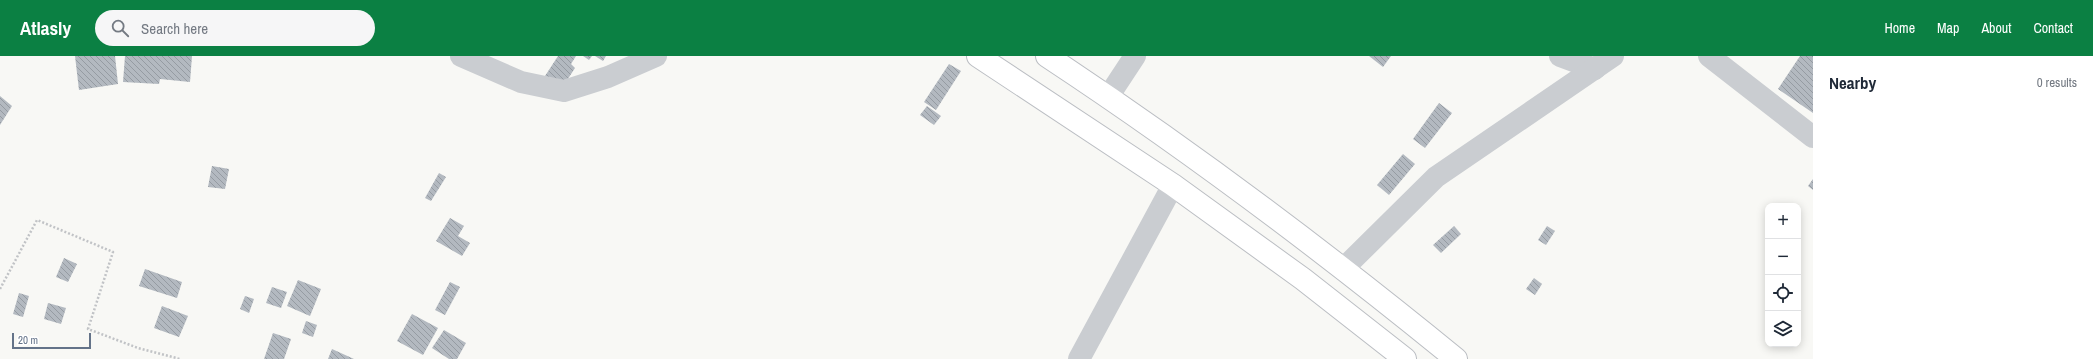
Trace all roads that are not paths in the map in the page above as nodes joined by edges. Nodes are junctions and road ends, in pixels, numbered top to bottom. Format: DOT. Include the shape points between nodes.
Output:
graph roads {
  1 [pos="461,56"];
  2 [pos="656,56"];
  3 [pos="978,56"];
  4 [pos="1047,56"];
  5 [pos="1134,56"];
  6 [pos="1560,56"];
  7 [pos="1614,56"];
  8 [pos="1709,56"];
  9 [pos="1595,69"];
  10 [pos="1108,97"];
  11 [pos="1813,137"];
  12 [pos="1173,185"];
  13 [pos="1342,269"];
  14 [pos="1079,359"];
  15 [pos="1405,359"];
  16 [pos="1456,359"];
  1 -- 2 [label="street" via="521,82 564,91 608,77"];
  3 -- 12 [label="main road"];
  4 -- 10 [label="main road"];
  5 -- 10 [label="street"];
  6 -- 9 [label="street"];
  7 -- 9 [label="street"];
  8 -- 11 [label="street"];
  9 -- 13 [label="street" via="1436,177"];
  10 -- 13 [label="main road" via="1151,126"];
  12 -- 14 [label="street"];
  12 -- 15 [label="main road" via="1303,279"];
  13 -- 16 [label="main road"];
}
